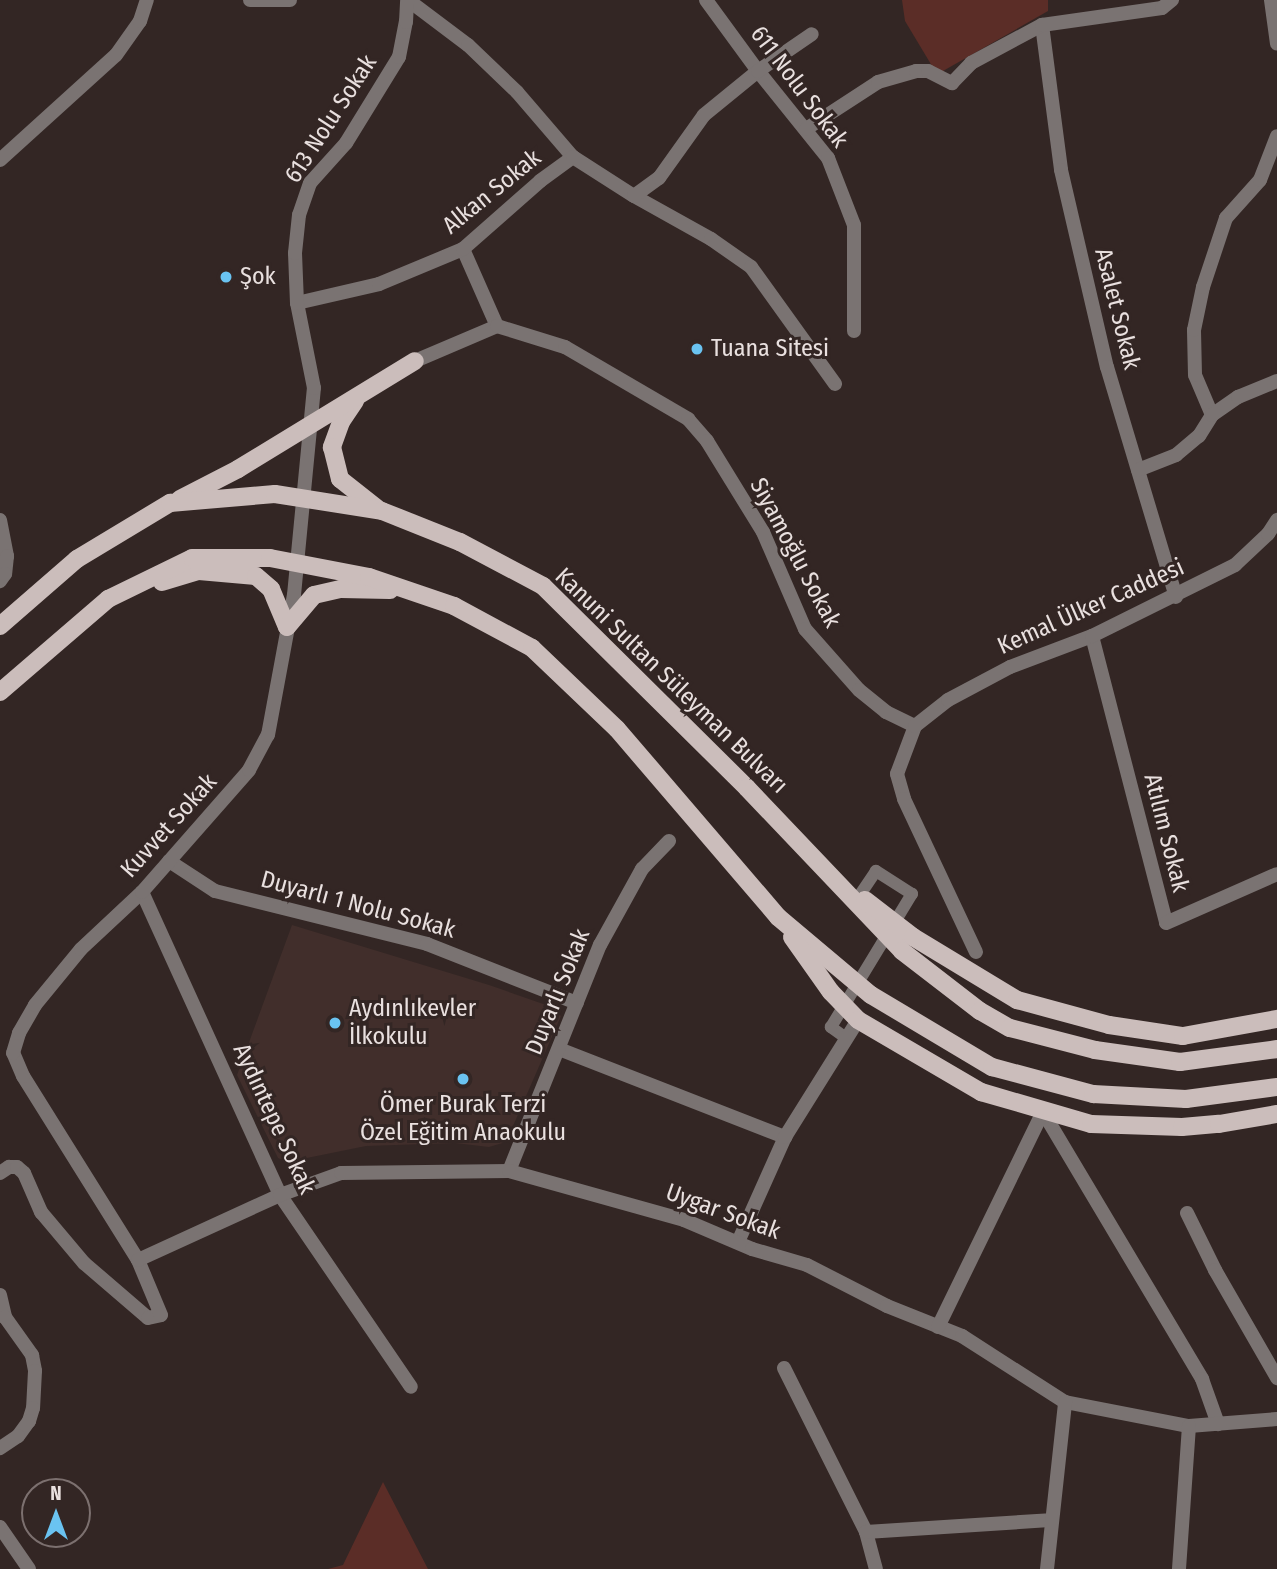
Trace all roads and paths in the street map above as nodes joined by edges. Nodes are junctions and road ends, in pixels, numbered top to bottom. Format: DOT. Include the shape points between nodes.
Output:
graph roads {
  1 [pos="146,0"];
  2 [pos="250,0"];
  3 [pos="290,0"];
  4 [pos="407,0"];
  5 [pos="706,0"];
  6 [pos="1172,0"];
  7 [pos="1271,0"];
  8 [pos="1042,25"];
  9 [pos="812,34"];
  10 [pos="1277,44"];
  11 [pos="758,71"];
  12 [pos="806,129"];
  13 [pos="1277,136"];
  14 [pos="573,157"];
  15 [pos="0,160"];
  16 [pos="634,196"];
  17 [pos="463,249"];
  18 [pos="297,303"];
  19 [pos="497,326"];
  20 [pos="854,331"];
  21 [pos="415,361"];
  22 [pos="1277,381"];
  23 [pos="835,384"];
  24 [pos="356,398"];
  25 [pos="1213,415"];
  26 [pos="1138,470"];
  27 [pos="170,503"];
  28 [pos="382,511"];
  29 [pos="0,520"];
  30 [pos="1277,520"];
  31 [pos="1273,534"];
  32 [pos="0,581"];
  33 [pos="407,590"];
  34 [pos="294,595"];
  35 [pos="1175,597"];
  36 [pos="108,599"];
  37 [pos="0,626"];
  38 [pos="287,627"];
  39 [pos="1092,636"];
  40 [pos="0,692"];
  41 [pos="915,726"];
  42 [pos="669,841"];
  43 [pos="169,861"];
  44 [pos="826,871"];
  45 [pos="1277,874"];
  46 [pos="142,892"];
  47 [pos="859,896"];
  48 [pos="778,917"];
  49 [pos="976,952"];
  50 [pos="577,1003"];
  51 [pos="1277,1019"];
  52 [pos="858,1020"];
  53 [pos="846,1038"];
  54 [pos="559,1049"];
  55 [pos="1277,1049"];
  56 [pos="1277,1087"];
  57 [pos="1043,1112"];
  58 [pos="1277,1114"];
  59 [pos="785,1137"];
  60 [pos="509,1171"];
  61 [pos="0,1173"];
  62 [pos="280,1195"];
  63 [pos="1187,1213"];
  64 [pos="738,1242"];
  65 [pos="138,1260"];
  66 [pos="0,1295"];
  67 [pos="938,1327"];
  68 [pos="784,1368"];
  69 [pos="1277,1378"];
  70 [pos="411,1387"];
  71 [pos="1065,1402"];
  72 [pos="1277,1419"];
  73 [pos="1218,1424"];
  74 [pos="1189,1426"];
  75 [pos="0,1448"];
  76 [pos="1050,1520"];
  77 [pos="0,1527"];
  78 [pos="866,1532"];
  79 [pos="29,1569"];
  80 [pos="876,1569"];
  81 [pos="1047,1569"];
  82 [pos="1179,1569"];
  1 -- 15 [label="street" via="140,21 116,55"];
  2 -- 3 [label="street"];
  4 -- 14 [label="street" via="478,55"];
  4 -- 18 [label="street, 613 Nolu Sokak" via="399,57 346,143 310,183 299,215"];
  5 -- 11 [label="street, 611 Nolu Sokak"];
  6 -- 8 [label="street" via="1163,8"];
  7 -- 10 [label="street"];
  8 -- 12 [label="street" via="971,63 952,83 928,71 878,82"];
  8 -- 26 [label="street, Asalet Sokak" via="1061,170 1107,367"];
  9 -- 11 [label="street"];
  11 -- 12 [label="street, 611 Nolu Sokak"];
  11 -- 16 [label="street" via="704,115 659,178"];
  12 -- 20 [label="street, 611 Nolu Sokak" via="828,158 854,225"];
  13 -- 25 [label="street" via="1260,180 1226,218 1203,287 1194,330 1195,375"];
  14 -- 16 [label="street, Alkan Sokak"];
  14 -- 17 [label="street, Alkan Sokak"];
  16 -- 23 [label="street, Alkan Sokak" via="751,267"];
  17 -- 18 [label="street, Alkan Sokak" via="379,284"];
  17 -- 19 [label="street"];
  18 -- 34 [label="street, 613 Nolu Sokak" via="314,388"];
  19 -- 21 [label="street"];
  19 -- 41 [label="street, Siyamoğlu Sokak" via="565,347 688,419 707,441 763,532 805,629 859,690 886,712"];
  21 -- 24 [label="main road"];
  22 -- 25 [label="street" via="1238,397"];
  24 -- 27 [label="main road" via="238,469"];
  24 -- 28 [label="main road" via="332,447 340,479"];
  25 -- 26 [label="street" via="1199,436 1176,455"];
  26 -- 35 [label="street, Asalet Sokak"];
  27 -- 28 [label="main road, Kanuni Sultan Süleyman Bulvarı" via="275,494"];
  27 -- 37 [label="main road, Kanuni Sultan Süleyman Bulvarı" via="77,559"];
  28 -- 44 [label="main road, Kanuni Sultan Süleyman Bulvarı" via="460,542 543,586"];
  29 -- 32 [label="street" via="7,556"];
  30 -- 31 [label="street, Kemal Ülker Caddesi"];
  31 -- 35 [label="street, Kemal Ülker Caddesi" via="1235,565"];
  33 -- 36 [label="main road" via="270,558 192,558"];
  33 -- 38 [label="main road" via="341,589 314,595"];
  33 -- 48 [label="main road" via="454,606 532,648 617,729"];
  34 -- 38 [label="street, Kuvvet Sokak"];
  35 -- 39 [label="street, Kemal Ülker Caddesi"];
  36 -- 38 [label="main road" via="199,571 256,576 271,589"];
  36 -- 40 [label="main road"];
  38 -- 43 [label="street, Kuvvet Sokak" via="268,735 249,770"];
  39 -- 41 [label="street, Kemal Ülker Caddesi" via="1010,667 948,700"];
  39 -- 45 [label="street, Atılım Sokak" via="1166,923"];
  41 -- 49 [label="street" via="897,774"];
  42 -- 50 [label="street, Duyarlı Sokak" via="635,881 600,944"];
  43 -- 46 [label="street, Kuvvet Sokak"];
  43 -- 50 [label="street, Duyarlı 1 Nolu Sokak" via="215,891 427,944"];
  44 -- 47 [label="main road"];
  44 -- 55 [label="main road, Kanuni Sultan Süleyman Bulvarı" via="902,951 980,1011 1010,1028 1095,1050 1180,1062"];
  46 -- 62 [label="street, Aydıntepe Sokak"];
  46 -- 65 [label="street, Kuvvet Sokak" via="81,949 34,1005 13,1053"];
  47 -- 51 [label="main road" via="914,937 1017,1000 1109,1025 1183,1036"];
  47 -- 53 [label="street" via="876,872 912,894 831,1027"];
  48 -- 52 [label="main road" via="831,992"];
  48 -- 56 [label="main road" via="871,995 992,1067 1093,1094 1186,1099"];
  50 -- 54 [label="street, Duyarlı Sokak"];
  52 -- 53 [label="street"];
  52 -- 57 [label="main road" via="981,1091"];
  53 -- 59 [label="street"];
  54 -- 59 [label="street"];
  54 -- 60 [label="street, Duyarlı Sokak"];
  57 -- 58 [label="main road" via="1091,1124 1182,1127"];
  57 -- 67 [label="street"];
  57 -- 73 [label="street" via="1202,1379"];
  59 -- 64 [label="street"];
  60 -- 62 [label="street, Uygar Sokak" via="341,1174"];
  60 -- 64 [label="street, Uygar Sokak" via="684,1220"];
  61 -- 65 [label="street" via="9,1167 24,1173 41,1212 77,1255 148,1318 161,1315"];
  62 -- 65 [label="street, Uygar Sokak"];
  62 -- 70 [label="street, Aydıntepe Sokak"];
  63 -- 69 [label="street"];
  64 -- 67 [label="street, Uygar Sokak" via="807,1265"];
  66 -- 75 [label="street" via="5,1317 32,1354 34,1371 29,1420 18,1436"];
  67 -- 71 [label="street, Uygar Sokak" via="962,1336"];
  68 -- 78 [label="street"];
  71 -- 74 [label="street, Uygar Sokak"];
  71 -- 76 [label="street"];
  72 -- 73 [label="street, Uygar Sokak"];
  73 -- 74 [label="street, Uygar Sokak"];
  74 -- 82 [label="street"];
  76 -- 78 [label="street"];
  76 -- 81 [label="street"];
  77 -- 79 [label="street"];
  78 -- 80 [label="street"];
}
